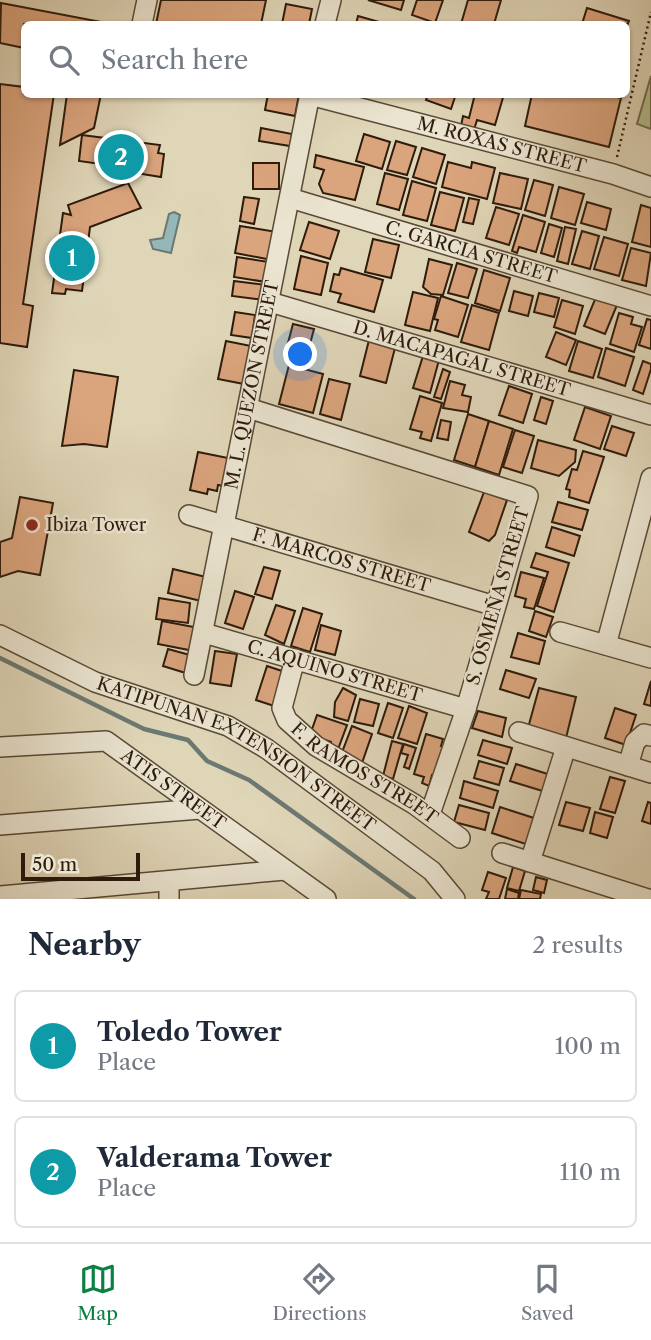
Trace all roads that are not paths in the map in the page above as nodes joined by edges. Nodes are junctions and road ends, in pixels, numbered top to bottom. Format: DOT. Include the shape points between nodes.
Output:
graph roads {
  1 [pos="147,0"];
  2 [pos="331,0"];
  3 [pos="143,21"];
  4 [pos="326,21"];
  5 [pos="309,98"];
  6 [pos="322,98"];
  7 [pos="651,187"];
  8 [pos="290,198"];
  9 [pos="270,302"];
  10 [pos="651,306"];
  11 [pos="248,408"];
  12 [pos="651,415"];
  13 [pos="651,478"];
  14 [pos="189,515"];
  15 [pos="226,527"];
  16 [pos="644,530"];
  17 [pos="495,606"];
  18 [pos="560,632"];
  19 [pos="204,633"];
  20 [pos="0,635"];
  21 [pos="606,645"];
  22 [pos="651,658"];
  23 [pos="295,659"];
  24 [pos="194,675"];
  25 [pos="466,709"];
  26 [pos="519,732"];
  27 [pos="651,736"];
  28 [pos="0,747"];
  29 [pos="566,747"];
  30 [pos="628,766"];
  31 [pos="651,773"];
  32 [pos="200,809"];
  33 [pos="429,814"];
  34 [pos="0,825"];
  35 [pos="460,838"];
  36 [pos="502,853"];
  37 [pos="530,862"];
  38 [pos="285,870"];
  39 [pos="169,890"];
  40 [pos="101,893"];
  41 [pos="0,896"];
  42 [pos="33,896"];
  43 [pos="326,899"];
  44 [pos="455,899"];
  45 [pos="648,899"];
  1 -- 3 [label="street"];
  2 -- 4 [label="street"];
  5 -- 8 [label="street, M. L. QUEZON STREET"];
  6 -- 7 [label="street, M. ROXAS STREET"];
  8 -- 9 [label="street, M. L. QUEZON STREET"];
  8 -- 10 [label="street, C. GARCIA STREET"];
  9 -- 11 [label="street, M. L. QUEZON STREET"];
  9 -- 12 [label="street, D. MACAPAGAL STREET"];
  11 -- 15 [label="street, M. L. QUEZON STREET"];
  11 -- 17 [label="street, S. OSMEÑA STREET" via="527,496"];
  13 -- 16 [label="street"];
  14 -- 15 [label="street, F. MARCOS STREET"];
  15 -- 17 [label="street, F. MARCOS STREET"];
  15 -- 19 [label="street, M. L. QUEZON STREET"];
  16 -- 21 [label="street"];
  17 -- 25 [label="street, S. OSMEÑA STREET"];
  18 -- 21 [label="street"];
  19 -- 23 [label="street, C. AQUINO STREET"];
  19 -- 24 [label="street, M. L. QUEZON STREET"];
  20 -- 44 [label="street, KATIPUNAN EXTENSION STREET" via="95,682 228,726 432,871"];
  21 -- 22 [label="street"];
  23 -- 25 [label="street, C. AQUINO STREET"];
  23 -- 33 [label="street, F. RAMOS STREET" via="282,708 287,720 316,746"];
  25 -- 33 [label="street, S. OSMEÑA STREET"];
  26 -- 29 [label="street"];
  27 -- 30 [label="street" via="644,734 635,742"];
  28 -- 32 [label="street, ATIS STREET" via="106,741"];
  29 -- 30 [label="street"];
  29 -- 37 [label="street"];
  30 -- 31 [label="street"];
  32 -- 34 [label="street"];
  32 -- 38 [label="street, ATIS STREET"];
  33 -- 35 [label="street, F. RAMOS STREET"];
  36 -- 37 [label="street"];
  37 -- 45 [label="street"];
  38 -- 39 [label="street"];
  38 -- 43 [label="street, ATIS STREET"];
  39 -- 40 [label="street"];
  40 -- 42 [label="street"];
  41 -- 42 [label="street"];
}
